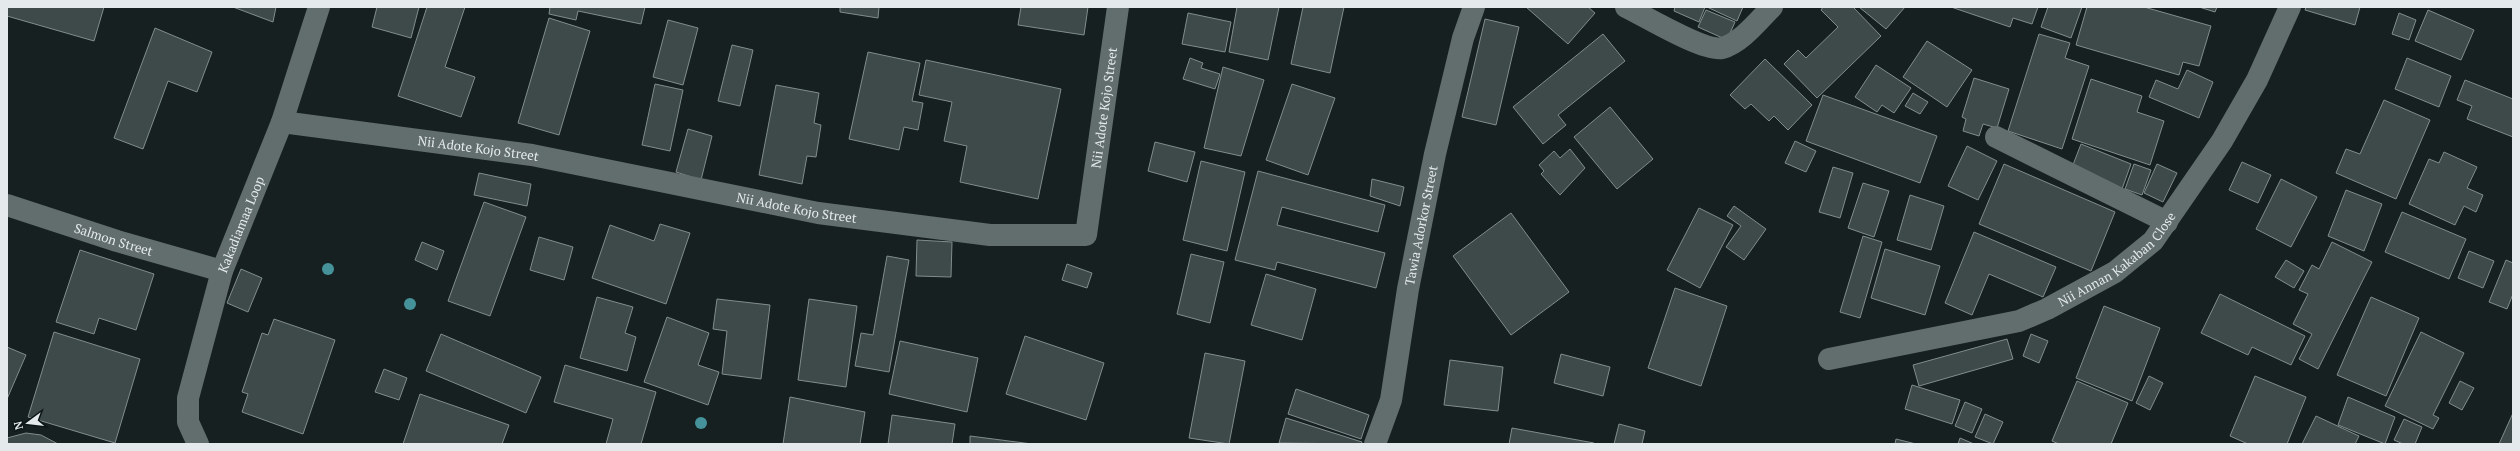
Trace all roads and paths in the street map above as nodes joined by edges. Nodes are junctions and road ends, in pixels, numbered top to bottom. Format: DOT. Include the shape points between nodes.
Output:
graph roads {
  1 [pos="319,7"];
  2 [pos="1118,7"];
  3 [pos="1474,7"];
  4 [pos="1626,7"];
  5 [pos="1772,7"];
  6 [pos="2290,7"];
  7 [pos="282,122"];
  8 [pos="1996,136"];
  9 [pos="7,205"];
  10 [pos="2167,222"];
  11 [pos="222,271"];
  12 [pos="1829,359"];
  13 [pos="198,444"];
  14 [pos="1375,444"];
  1 -- 7 [label="street, Kakadiamaa Loop"];
  2 -- 7 [label="street, Nii Adote Kojo Street" via="1086,235 990,235 818,213 532,155"];
  3 -- 14 [label="street, Tawia Adorkor Street" via="1463,38 1435,154 1408,289 1391,400"];
  4 -- 5 [label="street" via="1703,46 1722,48 1739,38"];
  6 -- 10 [label="street, Nii Annan Kakaban Close" via="2257,80 2222,141"];
  7 -- 11 [label="street, Kakadiamaa Loop"];
  8 -- 10 [label="street"];
  9 -- 11 [label="street, Salmon Street" via="117,241"];
  10 -- 12 [label="street, Nii Annan Kakaban Close" via="2153,241 2115,272 2019,322"];
  11 -- 13 [label="street, Kakadiamaa Loop" via="188,398 188,422"];
}
